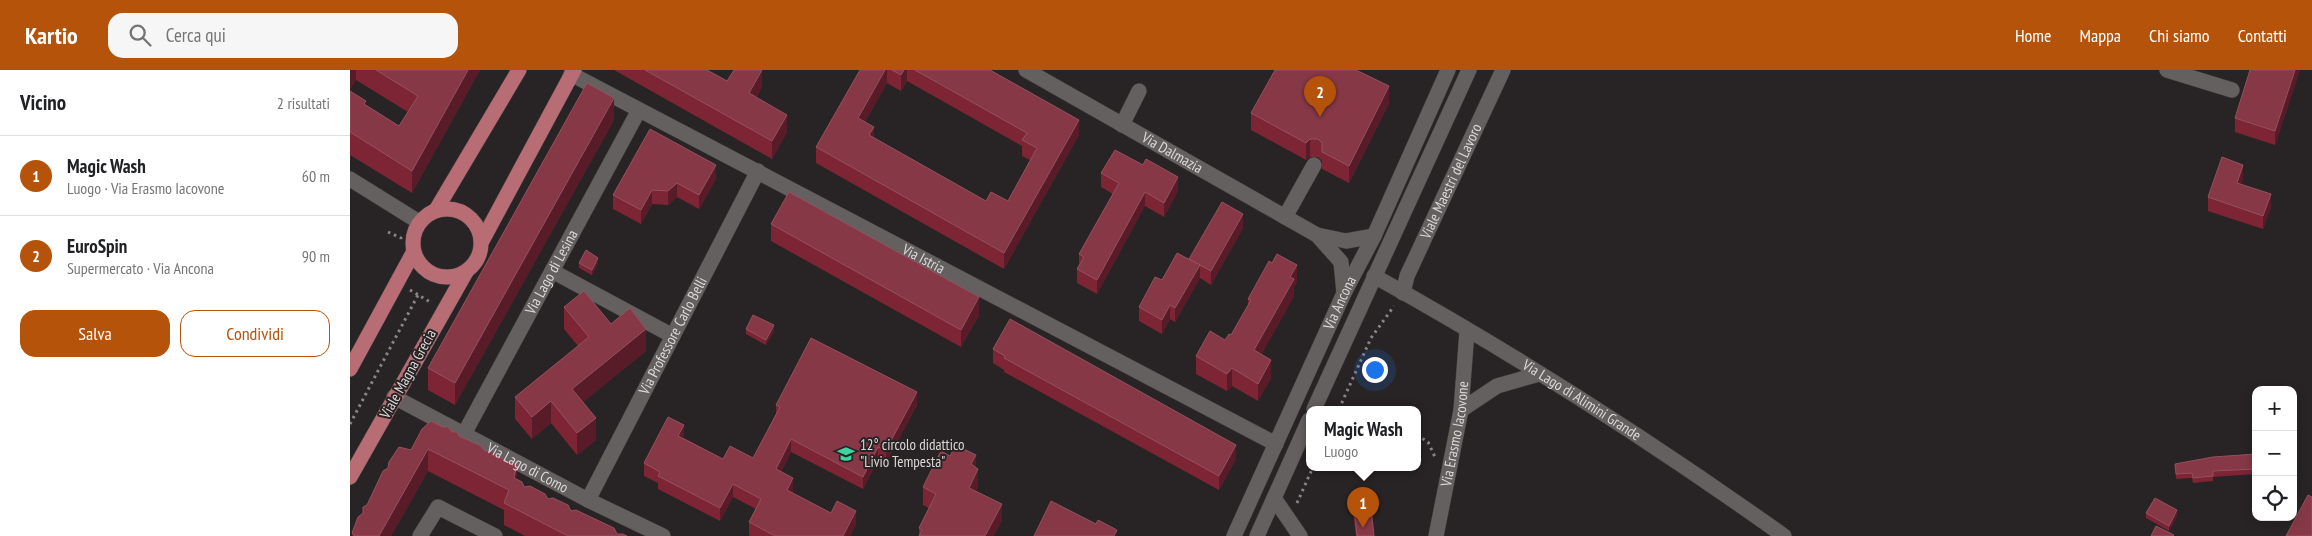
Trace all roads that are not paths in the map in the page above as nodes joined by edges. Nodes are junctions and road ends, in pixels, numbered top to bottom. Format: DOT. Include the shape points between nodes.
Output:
graph roads {
  1 [pos="519,70"];
  2 [pos="1026,70"];
  3 [pos="1448,70"];
  4 [pos="1469,70"];
  5 [pos="1502,70"];
  6 [pos="2167,70"];
  7 [pos="572,72"];
  8 [pos="2232,90"];
  9 [pos="1139,91"];
  10 [pos="639,110"];
  11 [pos="1122,125"];
  12 [pos="1314,165"];
  13 [pos="758,171"];
  14 [pos="350,179"];
  15 [pos="436,210"];
  16 [pos="1285,217"];
  17 [pos="419,222"];
  18 [pos="1317,235"];
  19 [pos="1374,236"];
  20 [pos="482,241"];
  21 [pos="414,253"];
  22 [pos="552,271"];
  23 [pos="466,272"];
  24 [pos="1374,276"];
  25 [pos="1344,293"];
  26 [pos="1403,293"];
  27 [pos="1467,331"];
  28 [pos="673,336"];
  29 [pos="350,369"];
  30 [pos="1539,374"];
  31 [pos="394,397"];
  32 [pos="1315,406"];
  33 [pos="1461,410"];
  34 [pos="1306,427"];
  35 [pos="464,434"];
  36 [pos="1276,444"];
  37 [pos="350,477"];
  38 [pos="1274,498"];
  39 [pos="588,500"];
  40 [pos="420,536"];
  41 [pos="495,536"];
  42 [pos="663,536"];
  43 [pos="1234,536"];
  44 [pos="1257,536"];
  45 [pos="1300,536"];
  46 [pos="1436,536"];
  47 [pos="1784,536"];
  1 -- 15 [label="main road"];
  2 -- 11 [label="street, Via Dalmazia"];
  3 -- 19 [label="street, Via Ancona"];
  4 -- 24 [label="street, Via Ancona"];
  5 -- 26 [label="street, Viale Maestri del Lavoro" via="1407,276"];
  6 -- 8 [label="street"];
  7 -- 10 [label="street, Via Istria"];
  7 -- 20 [label="main road, Viale Magna Grecia"];
  9 -- 11 [label="street"];
  10 -- 13 [label="street, Via Istria"];
  10 -- 22 [label="street, Via Lago di Lesina"];
  11 -- 16 [label="street, Via Dalmazia"];
  12 -- 16 [label="street"];
  13 -- 28 [label="street, Via Professore Carlo Belli"];
  13 -- 36 [label="street, Via Istria"];
  14 -- 17 [label="street"];
  15 -- 17 [label="main road"];
  15 -- 20 [label="main road" via="452,208 466,214 477,226"];
  16 -- 18 [label="street, Via Dalmazia"];
  17 -- 21 [label="main road" via="413,237"];
  18 -- 19 [label="street, Via Dalmazia" via="1346,241"];
  18 -- 25 [label="street, Via Dalmazia" via="1341,262"];
  19 -- 25 [label="street, Via Ancona"];
  20 -- 23 [label="main road, Viale Magna Grecia" via="478,259"];
  21 -- 23 [label="main road" via="422,267 435,276 451,277"];
  21 -- 29 [label="main road"];
  22 -- 28 [label="street"];
  22 -- 35 [label="street, Via Lago di Lesina"];
  23 -- 31 [label="main road, Viale Magna Grecia"];
  24 -- 26 [label="street, Via Lago di Alimini Grande"];
  24 -- 32 [label="street, Via Ancona"];
  25 -- 36 [label="street, Via Ancona"];
  26 -- 27 [label="street, Via Lago di Alimini Grande"];
  27 -- 30 [label="street, Via Lago di Alimini Grande"];
  27 -- 33 [label="street, Via Erasmo Iacovone"];
  28 -- 39 [label="street, Via Professore Carlo Belli"];
  30 -- 33 [label="street" via="1497,386"];
  30 -- 47 [label="street, Via Lago di Alimini Grande" via="1687,467"];
  31 -- 35 [label="street, Via Lago di Como"];
  31 -- 37 [label="main road, Viale Magna Grecia"];
  33 -- 46 [label="street, Via Erasmo Iacovone"];
  34 -- 38 [label="street"];
  35 -- 39 [label="street, Via Lago di Como"];
  36 -- 43 [label="street, Via Ancona"];
  38 -- 44 [label="street"];
  38 -- 45 [label="street"];
  39 -- 42 [label="street, Via Lago di Como"];
  40 -- 41 [label="street" via="438,507"];
}
